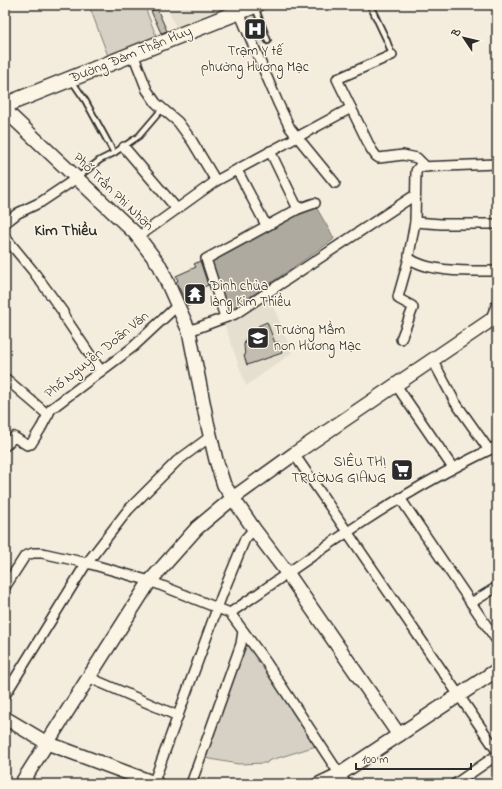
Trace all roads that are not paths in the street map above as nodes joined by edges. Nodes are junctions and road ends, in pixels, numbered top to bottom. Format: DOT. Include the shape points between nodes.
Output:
graph roads {
  1 [pos="256,5"];
  2 [pos="370,5"];
  3 [pos="239,12"];
  4 [pos="268,42"];
  5 [pos="133,54"];
  6 [pos="392,55"];
  7 [pos="70,79"];
  8 [pos="163,108"];
  9 [pos="350,108"];
  10 [pos="6,111"];
  11 [pos="298,137"];
  12 [pos="124,147"];
  13 [pos="270,151"];
  14 [pos="114,153"];
  15 [pos="497,164"];
  16 [pos="426,167"];
  17 [pos="237,170"];
  18 [pos="77,178"];
  19 [pos="216,181"];
  20 [pos="335,183"];
  21 [pos="415,195"];
  22 [pos="315,203"];
  23 [pos="177,209"];
  24 [pos="298,209"];
  25 [pos="415,222"];
  26 [pos="5,223"];
  27 [pos="497,224"];
  28 [pos="266,225"];
  29 [pos="5,237"];
  30 [pos="138,237"];
  31 [pos="409,258"];
  32 [pos="497,271"];
  33 [pos="497,304"];
  34 [pos="178,305"];
  35 [pos="225,317"];
  36 [pos="494,318"];
  37 [pos="189,331"];
  38 [pos="401,339"];
  39 [pos="432,359"];
  40 [pos="101,372"];
  41 [pos="5,378"];
  42 [pos="396,385"];
  43 [pos="48,415"];
  44 [pos="210,437"];
  45 [pos="5,446"];
  46 [pos="493,448"];
  47 [pos="294,454"];
  48 [pos="453,468"];
  49 [pos="233,498"];
  50 [pos="400,498"];
  51 [pos="254,529"];
  52 [pos="347,532"];
  53 [pos="87,563"];
  54 [pos="288,574"];
  55 [pos="150,581"];
  56 [pos="5,587"];
  57 [pos="497,587"];
  58 [pos="471,603"];
  59 [pos="218,610"];
  60 [pos="230,613"];
  61 [pos="243,631"];
  62 [pos="497,641"];
  63 [pos="497,670"];
  64 [pos="90,678"];
  65 [pos="5,695"];
  66 [pos="460,695"];
  67 [pos="178,716"];
  68 [pos="5,718"];
  69 [pos="399,735"];
  70 [pos="47,743"];
  71 [pos="497,751"];
  72 [pos="497,754"];
  73 [pos="343,779"];
  74 [pos="21,784"];
  75 [pos="154,784"];
  76 [pos="191,784"];
  77 [pos="319,784"];
  78 [pos="455,784"];
  1 -- 3 [label="main road, Đường Đàm Thận Huy"];
  1 -- 4 [label="lane"];
  2 -- 6 [label="lane"];
  3 -- 5 [label="main road, Đường Đàm Thận Huy"];
  3 -- 11 [label="street" via="278,104 290,128"];
  5 -- 7 [label="main road, Đường Đàm Thận Huy"];
  5 -- 8 [label="street" via="148,90"];
  6 -- 9 [label="street" via="337,79"];
  7 -- 10 [label="main road, Đường Đàm Thận Huy"];
  7 -- 14 [label="lane" via="85,100"];
  8 -- 12 [label="lane" via="140,136"];
  8 -- 19 [label="street" via="178,122 192,141"];
  9 -- 11 [label="street"];
  9 -- 16 [label="street" via="376,156 379,158 403,155 417,158"];
  10 -- 18 [label="street, Phố Trần Phi Nhỡn"];
  11 -- 13 [label="street"];
  11 -- 20 [label="street"];
  12 -- 14 [label="lane"];
  12 -- 23 [label="street"];
  13 -- 17 [label="street"];
  13 -- 24 [label="street"];
  14 -- 18 [label="lane" via="100,160"];
  15 -- 16 [label="street"];
  16 -- 21 [label="street" via="419,167 416,171"];
  17 -- 19 [label="street"];
  17 -- 28 [label="street"];
  18 -- 26 [label="street"];
  18 -- 30 [label="street, Phố Trần Phi Nhỡn"];
  19 -- 23 [label="street"];
  21 -- 25 [label="street"];
  21 -- 35 [label="street" via="235,314"];
  22 -- 24 [label="street"];
  23 -- 30 [label="street"];
  24 -- 28 [label="street"];
  25 -- 27 [label="street"];
  25 -- 31 [label="street"];
  28 -- 35 [label="street" via="206,259"];
  29 -- 40 [label="street" via="63,312"];
  30 -- 34 [label="street, Phố Trần Phi Nhỡn" via="160,266"];
  31 -- 32 [label="street" via="434,268"];
  31 -- 38 [label="street" via="398,297 412,308"];
  33 -- 36 [label="street"];
  34 -- 37 [label="street, Phố Trần Phi Nhỡn"];
  34 -- 40 [label="street, Phố Nguyễn Doãn Văn" via="133,347"];
  35 -- 37 [label="street"];
  36 -- 39 [label="street"];
  37 -- 44 [label="street, Phố Trần Phi Nhỡn"];
  39 -- 42 [label="street"];
  39 -- 46 [label="street" via="455,402"];
  40 -- 43 [label="street, Phố Nguyễn Doãn Văn" via="51,409"];
  41 -- 43 [label="street"];
  42 -- 47 [label="street"];
  42 -- 48 [label="street"];
  43 -- 45 [label="street, Phố Nguyễn Doãn Văn" via="31,444 27,445 14,437"];
  44 -- 49 [label="street, Phố Trần Phi Nhỡn" via="224,484"];
  44 -- 53 [label="street" via="176,461 128,510"];
  46 -- 48 [label="street"];
  47 -- 49 [label="street"];
  47 -- 52 [label="street"];
  48 -- 50 [label="street"];
  49 -- 51 [label="street, Phố Trần Phi Nhỡn"];
  49 -- 55 [label="street" via="197,528"];
  50 -- 52 [label="street"];
  50 -- 58 [label="street"];
  51 -- 54 [label="street, Phố Trần Phi Nhỡn"];
  51 -- 59 [label="street" via="245,539"];
  52 -- 54 [label="street"];
  52 -- 66 [label="street"];
  53 -- 55 [label="street"];
  53 -- 56 [label="street" via="33,553 25,556"];
  53 -- 65 [label="street"];
  54 -- 60 [label="street"];
  54 -- 69 [label="street, Phố Trần Phi Nhỡn"];
  55 -- 59 [label="street"];
  55 -- 64 [label="street"];
  57 -- 58 [label="street"];
  58 -- 62 [label="street"];
  59 -- 60 [label="street"];
  59 -- 67 [label="street"];
  60 -- 61 [label="street"];
  61 -- 73 [label="street"];
  61 -- 76 [label="street" via="241,644"];
  63 -- 66 [label="street"];
  64 -- 67 [label="street"];
  64 -- 70 [label="street"];
  66 -- 69 [label="street"];
  66 -- 71 [label="street"];
  67 -- 75 [label="street"];
  68 -- 70 [label="street"];
  69 -- 73 [label="street"];
  70 -- 74 [label="street"];
  70 -- 75 [label="street"];
  72 -- 78 [label="street"];
  73 -- 77 [label="street"];
}
